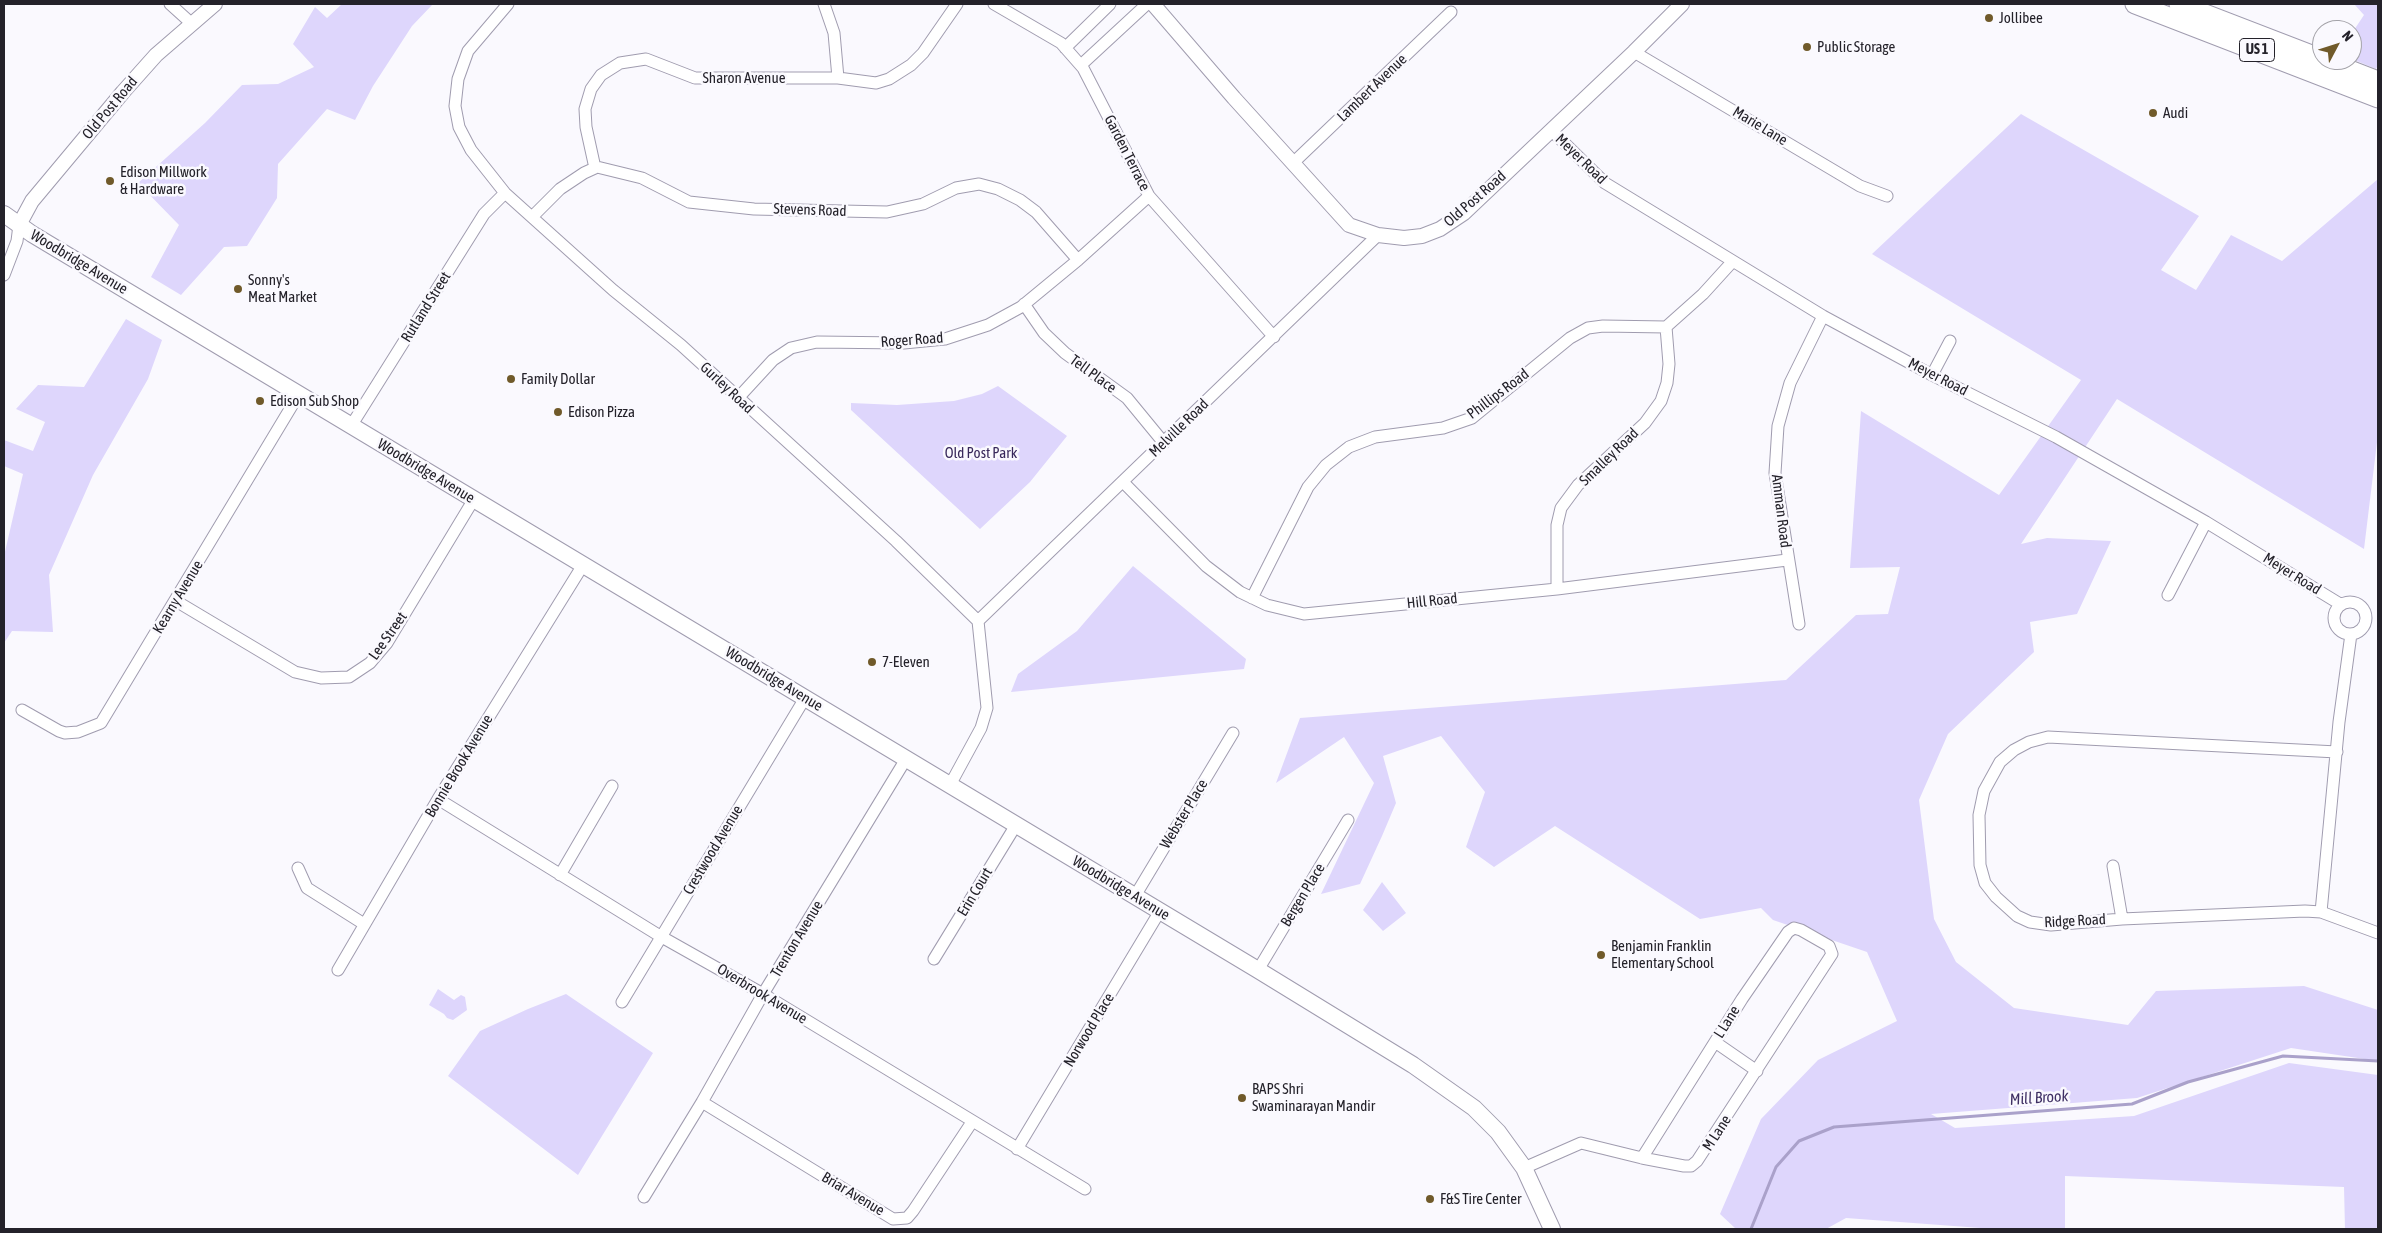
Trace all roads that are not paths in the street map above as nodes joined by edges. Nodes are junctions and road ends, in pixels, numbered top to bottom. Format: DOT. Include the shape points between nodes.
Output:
graph roads {
  1 [pos="170,4"];
  2 [pos="215,4"];
  3 [pos="508,4"];
  4 [pos="824,4"];
  5 [pos="956,4"];
  6 [pos="994,4"];
  7 [pos="1110,4"];
  8 [pos="1147,4"];
  9 [pos="1153,4"];
  10 [pos="1682,4"];
  11 [pos="2135,4"];
  12 [pos="2179,4"];
  13 [pos="1452,12"];
  14 [pos="192,23"];
  15 [pos="1065,48"];
  16 [pos="1634,52"];
  17 [pos="2312,56"];
  18 [pos="1080,64"];
  19 [pos="2349,70"];
  20 [pos="838,78"];
  21 [pos="2378,81"];
  22 [pos="2378,98"];
  23 [pos="1551,130"];
  24 [pos="1293,163"];
  25 [pos="596,168"];
  26 [pos="505,192"];
  27 [pos="1149,196"];
  28 [pos="1887,196"];
  29 [pos="4,214"];
  30 [pos="532,217"];
  31 [pos="19,225"];
  32 [pos="1378,235"];
  33 [pos="1078,260"];
  34 [pos="1733,260"];
  35 [pos="4,275"];
  36 [pos="1024,304"];
  37 [pos="1823,316"];
  38 [pos="1666,326"];
  39 [pos="1274,337"];
  40 [pos="1950,341"];
  41 [pos="1932,375"];
  42 [pos="299,394"];
  43 [pos="738,398"];
  44 [pos="351,426"];
  45 [pos="1164,443"];
  46 [pos="1123,482"];
  47 [pos="474,499"];
  48 [pos="2206,522"];
  49 [pos="1787,560"];
  50 [pos="583,565"];
  51 [pos="1557,589"];
  52 [pos="2168,595"];
  53 [pos="1252,598"];
  54 [pos="176,601"];
  55 [pos="2340,604"];
  56 [pos="978,621"];
  57 [pos="1799,624"];
  58 [pos="2351,634"];
  59 [pos="806,698"];
  60 [pos="22,710"];
  61 [pos="1233,733"];
  62 [pos="2337,752"];
  63 [pos="906,759"];
  64 [pos="950,785"];
  65 [pos="612,786"];
  66 [pos="438,799"];
  67 [pos="1348,820"];
  68 [pos="1016,825"];
  69 [pos="2113,866"];
  70 [pos="298,868"];
  71 [pos="560,875"];
  72 [pos="1135,896"];
  73 [pos="1160,911"];
  74 [pos="2321,912"];
  75 [pos="2122,919"];
  76 [pos="364,924"];
  77 [pos="2378,933"];
  78 [pos="660,936"];
  79 [pos="1832,950"];
  80 [pos="934,959"];
  81 [pos="338,970"];
  82 [pos="1258,970"];
  83 [pos="763,994"];
  84 [pos="622,1002"];
  85 [pos="1714,1042"];
  86 [pos="1757,1071"];
  87 [pos="702,1102"];
  88 [pos="972,1122"];
  89 [pos="1017,1149"];
  90 [pos="1642,1158"];
  91 [pos="1524,1168"];
  92 [pos="1085,1189"];
  93 [pos="644,1197"];
  94 [pos="1543,1229"];
  95 [pos="1552,1229"];
  1 -- 14 [label="street"];
  2 -- 14 [label="street, Old Post Road"];
  3 -- 26 [label="street, Gurley Road" via="468,51 458,79 455,106 459,127 471,150"];
  4 -- 20 [label="street" via="834,32"];
  5 -- 20 [label="street, Sharon Avenue" via="923,53 899,74 876,83"];
  6 -- 15 [label="street, Garden Terrace"];
  7 -- 15 [label="street"];
  8 -- 18 [label="street"];
  9 -- 24 [label="street, Old Post Road"];
  10 -- 16 [label="street, Old Post Road"];
  11 -- 22 [label="highway, US 1"];
  12 -- 17 [label="highway, US 1"];
  13 -- 24 [label="street, Lambert Avenue"];
  14 -- 31 [label="street, Old Post Road" via="122,92 32,201"];
  15 -- 18 [label="street, Garden Terrace"];
  16 -- 23 [label="street, Old Post Road"];
  16 -- 28 [label="street, Marie Lane" via="1860,186"];
  18 -- 27 [label="street, Garden Terrace"];
  19 -- 21 [label="highway, US 1"];
  20 -- 25 [label="street, Sharon Avenue" via="695,78 646,60 620,63 602,75 591,89 585,109"];
  23 -- 32 [label="street, Old Post Road" via="1464,213 1440,229 1404,238"];
  23 -- 34 [label="street, Meyer Road" via="1605,183"];
  24 -- 32 [label="street, Old Post Road" via="1349,225"];
  25 -- 30 [label="street" via="560,189"];
  25 -- 33 [label="street, Stevens Road" via="642,178 689,202 754,208 887,212 924,204 956,188 979,184 998,189 1036,212"];
  26 -- 30 [label="street, Gurley Road"];
  26 -- 44 [label="street, Rutland Street" via="484,214"];
  27 -- 33 [label="street, Roger Road"];
  27 -- 39 [label="street, Garden Terrace"];
  29 -- 31 [label="main road, Woodbridge Avenue"];
  30 -- 43 [label="street, Gurley Road"];
  31 -- 35 [label="street" via="17,241"];
  31 -- 42 [label="main road, Woodbridge Avenue"];
  32 -- 39 [label="street, Melville Road"];
  33 -- 36 [label="street, Roger Road"];
  34 -- 37 [label="street, Meyer Road"];
  34 -- 38 [label="street" via="1703,294"];
  36 -- 43 [label="street, Roger Road" via="988,325 945,339 904,343 817,342 791,348 773,360"];
  36 -- 45 [label="street, Tell Place" via="1044,333 1065,353 1127,398"];
  37 -- 41 [label="street, Meyer Road"];
  37 -- 49 [label="street, Amman Road" via="1790,383 1778,426 1774,473"];
  38 -- 51 [label="street, Smalley Road" via="1669,364 1661,401 1644,423 1578,485 1561,508 1557,525"];
  38 -- 53 [label="street, Phillips Road" via="1588,328 1570,338 1472,418 1443,428 1375,437 1349,447 1326,465 1308,487"];
  39 -- 45 [label="street, Melville Road"];
  40 -- 41 [label="street"];
  41 -- 48 [label="street, Meyer Road" via="2056,437"];
  42 -- 44 [label="main road, Woodbridge Avenue"];
  42 -- 54 [label="street, Kearny Avenue"];
  43 -- 56 [label="street, Gurley Road" via="896,541"];
  44 -- 47 [label="main road, Woodbridge Avenue"];
  45 -- 46 [label="street, Melville Road"];
  46 -- 53 [label="street, Hill Road" via="1206,566"];
  46 -- 56 [label="street, Melville Road"];
  47 -- 50 [label="main road, Woodbridge Avenue"];
  47 -- 54 [label="street, Lee Street" via="387,643 370,663 349,677 321,678 295,672"];
  48 -- 52 [label="street"];
  48 -- 55 [label="street, Meyer Road"];
  49 -- 51 [label="street, Hill Road"];
  49 -- 57 [label="street, Amman Road"];
  50 -- 59 [label="main road, Woodbridge Avenue"];
  50 -- 66 [label="street, Bonnie Brook Avenue"];
  51 -- 53 [label="street, Hill Road" via="1304,614"];
  54 -- 60 [label="street, Kearny Avenue" via="101,723 78,732 58,731"];
  55 -- 58 [label="street" via="2334,613 2334,623 2341,631"];
  55 -- 58 [label="street, Meyer Road" via="2356,602 2364,610 2364,625"];
  56 -- 64 [label="street" via="987,708 981,728"];
  58 -- 62 [label="street"];
  59 -- 63 [label="main road, Woodbridge Avenue"];
  59 -- 78 [label="street, Crestwood Avenue"];
  61 -- 72 [label="street, Webster Place"];
  62 -- 74 [label="street"];
  62 -- 75 [label="street, Ridge Road" via="2048,737 2014,750 2000,762 1984,791 1979,815 1980,865 1985,883 2017,916 2030,922 2051,925"];
  63 -- 64 [label="main road, Woodbridge Avenue"];
  63 -- 83 [label="street, Trenton Avenue"];
  64 -- 68 [label="main road, Woodbridge Avenue"];
  65 -- 71 [label="street"];
  66 -- 71 [label="street, Overbrook Avenue"];
  66 -- 76 [label="street, Bonnie Brook Avenue"];
  67 -- 82 [label="street, Bergen Place"];
  68 -- 72 [label="main road, Woodbridge Avenue"];
  68 -- 80 [label="street, Erin Court"];
  69 -- 75 [label="street"];
  70 -- 76 [label="street" via="307,888"];
  71 -- 78 [label="street, Overbrook Avenue"];
  72 -- 73 [label="main road, Woodbridge Avenue"];
  73 -- 82 [label="main road, Woodbridge Avenue"];
  73 -- 89 [label="street, Norwood Place"];
  74 -- 75 [label="street, Ridge Road"];
  74 -- 77 [label="street, Ridge Road"];
  76 -- 81 [label="street, Bonnie Brook Avenue"];
  78 -- 83 [label="street, Overbrook Avenue"];
  78 -- 84 [label="street, Crestwood Avenue"];
  79 -- 85 [label="street, L Lane" via="1800,930 1794,928 1788,932"];
  79 -- 86 [label="street, M Lane"];
  82 -- 91 [label="main road, Woodbridge Avenue" via="1413,1065 1474,1108 1498,1132"];
  83 -- 87 [label="street, Trenton Avenue"];
  83 -- 88 [label="street, Overbrook Avenue"];
  85 -- 86 [label="street"];
  85 -- 90 [label="street, L Lane"];
  86 -- 90 [label="street, M Lane" via="1698,1161 1684,1166"];
  87 -- 88 [label="street, Briar Avenue" via="894,1219 907,1218 913,1211"];
  87 -- 93 [label="street, Trenton Avenue"];
  88 -- 89 [label="street, Overbrook Avenue"];
  89 -- 92 [label="street, Overbrook Avenue"];
  90 -- 91 [label="street, M Lane" via="1581,1143"];
  91 -- 94 [label="main road, Woodbridge Avenue"];
  91 -- 95 [label="main road, Woodbridge Avenue"];
}
